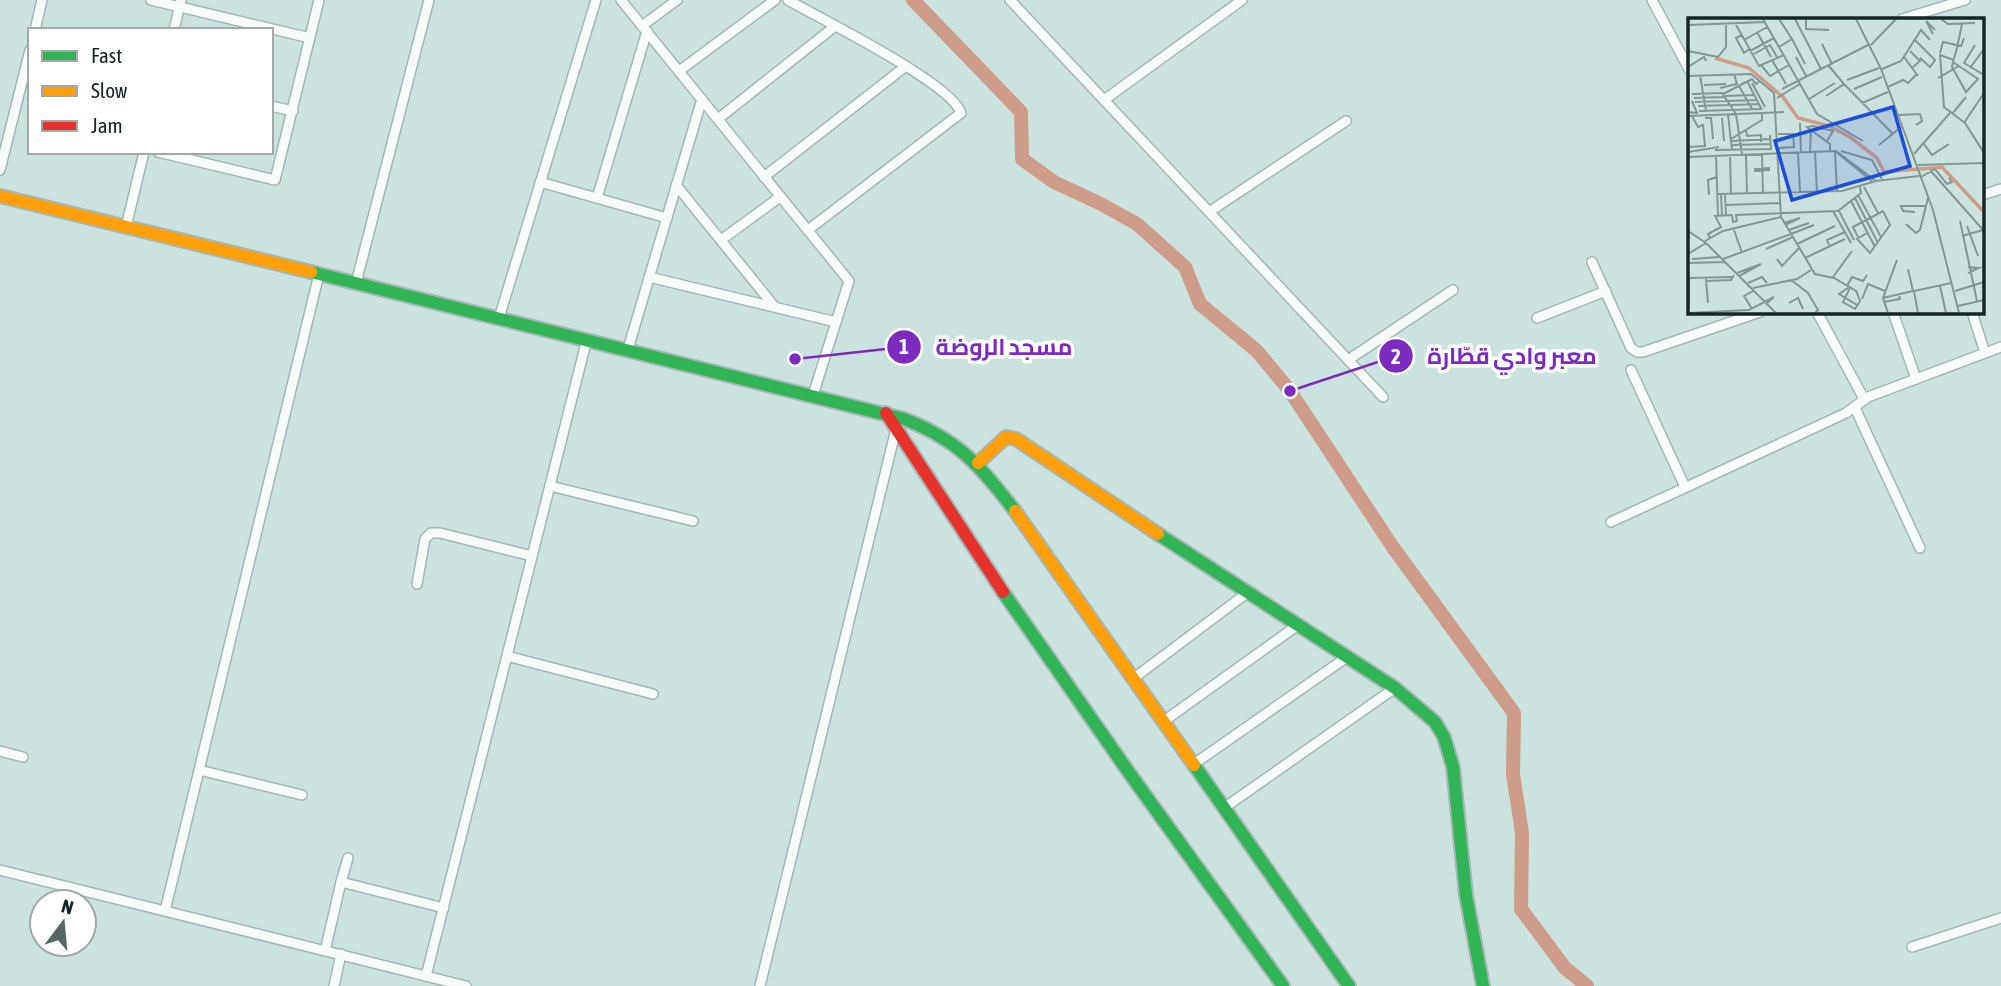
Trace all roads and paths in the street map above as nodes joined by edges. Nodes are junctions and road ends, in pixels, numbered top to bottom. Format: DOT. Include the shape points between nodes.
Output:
graph roads {
  1 [pos="42,0"];
  2 [pos="151,0"];
  3 [pos="319,0"];
  4 [pos="429,0"];
  5 [pos="596,0"];
  6 [pos="621,0"];
  7 [pos="677,0"];
  8 [pos="775,0"];
  9 [pos="788,0"];
  10 [pos="1010,0"];
  11 [pos="1242,0"];
  12 [pos="1652,0"];
  13 [pos="1965,0"];
  14 [pos="180,3"];
  15 [pos="1905,18"];
  16 [pos="834,27"];
  17 [pos="35,28"];
  18 [pos="174,28"];
  19 [pos="273,28"];
  20 [pos="273,28"];
  21 [pos="644,29"];
  22 [pos="310,38"];
  23 [pos="28,58"];
  24 [pos="906,66"];
  25 [pos="1688,67"];
  26 [pos="679,71"];
  27 [pos="702,99"];
  28 [pos="1104,100"];
  29 [pos="273,106"];
  30 [pos="293,111"];
  31 [pos="718,119"];
  32 [pos="1346,121"];
  33 [pos="144,154"];
  34 [pos="166,154"];
  35 [pos="0,170"];
  36 [pos="764,177"];
  37 [pos="540,182"];
  38 [pos="676,185"];
  39 [pos="2001,189"];
  40 [pos="1983,195"];
  41 [pos="0,196"];
  42 [pos="780,197"];
  43 [pos="597,198"];
  44 [pos="1209,212"];
  45 [pos="667,218"];
  46 [pos="126,227"];
  47 [pos="808,230"];
  48 [pos="721,240"];
  49 [pos="1592,262"];
  50 [pos="319,274"];
  51 [pos="649,277"];
  52 [pos="356,283"];
  53 [pos="1453,290"];
  54 [pos="1606,291"];
  55 [pos="774,307"];
  56 [pos="1757,313"];
  57 [pos="1818,313"];
  58 [pos="1893,313"];
  59 [pos="1972,313"];
  60 [pos="499,318"];
  61 [pos="1537,318"];
  62 [pos="836,322"];
  63 [pos="587,339"];
  64 [pos="2001,347"];
  65 [pos="628,349"];
  66 [pos="1985,353"];
  67 [pos="1348,360"];
  68 [pos="1632,370"];
  69 [pos="1916,379"];
  70 [pos="813,395"];
  71 [pos="1383,397"];
  72 [pos="1864,399"];
  73 [pos="1855,408"];
  74 [pos="886,413"];
  75 [pos="896,429"];
  76 [pos="978,463"];
  77 [pos="550,486"];
  78 [pos="1685,487"];
  79 [pos="694,521"];
  80 [pos="1611,522"];
  81 [pos="1920,548"];
  82 [pos="532,555"];
  83 [pos="417,584"];
  84 [pos="1247,593"];
  85 [pos="1298,625"];
  86 [pos="507,656"];
  87 [pos="1347,657"];
  88 [pos="1134,678"];
  89 [pos="1395,688"];
  90 [pos="653,694"];
  91 [pos="1164,721"];
  92 [pos="0,751"];
  93 [pos="23,757"];
  94 [pos="1194,764"];
  95 [pos="199,770"];
  96 [pos="302,795"];
  97 [pos="1224,808"];
  98 [pos="348,858"];
  99 [pos="0,870"];
  100 [pos="341,882"];
  101 [pos="444,908"];
  102 [pos="165,911"];
  103 [pos="2001,918"];
  104 [pos="1912,947"];
  105 [pos="325,951"];
  106 [pos="341,954"];
  107 [pos="426,976"];
  108 [pos="334,986"];
  109 [pos="466,986"];
  110 [pos="760,986"];
  111 [pos="1283,986"];
  112 [pos="1349,986"];
  113 [pos="1483,986"];
  1 -- 17 [label="street"];
  2 -- 14 [label="street"];
  3 -- 22 [label="street"];
  4 -- 52 [label="street"];
  5 -- 37 [label="street"];
  6 -- 21 [label="street"];
  7 -- 21 [label="street"];
  8 -- 26 [label="street"];
  9 -- 16 [label="street"];
  10 -- 28 [label="street"];
  11 -- 28 [label="street"];
  12 -- 25 [label="street"];
  13 -- 15 [label="street"];
  14 -- 18 [label="street"];
  14 -- 20 [label="street"];
  16 -- 24 [label="street"];
  16 -- 31 [label="street"];
  19 -- 22 [label="street"];
  21 -- 26 [label="street"];
  21 -- 43 [label="street"];
  22 -- 30 [label="street"];
  23 -- 35 [label="street"];
  24 -- 36 [label="street"];
  24 -- 47 [label="street" via="939,89 961,113"];
  26 -- 27 [label="street"];
  27 -- 31 [label="street"];
  27 -- 38 [label="street"];
  28 -- 44 [label="street"];
  29 -- 30 [label="street"];
  30 -- 34 [label="street" via="275,180"];
  31 -- 36 [label="street"];
  32 -- 44 [label="street"];
  33 -- 46 [label="street"];
  36 -- 42 [label="street"];
  37 -- 43 [label="street"];
  37 -- 60 [label="street"];
  38 -- 45 [label="street"];
  38 -- 48 [label="street"];
  39 -- 40 [label="street"];
  41 -- 46 [label="street"];
  42 -- 47 [label="street"];
  42 -- 48 [label="street"];
  43 -- 45 [label="street"];
  44 -- 67 [label="street"];
  45 -- 51 [label="street"];
  46 -- 50 [label="street"];
  47 -- 62 [label="street" via="849,281"];
  48 -- 55 [label="street"];
  49 -- 54 [label="street"];
  50 -- 52 [label="street"];
  50 -- 95 [label="street"];
  51 -- 55 [label="street"];
  51 -- 65 [label="street"];
  52 -- 60 [label="street"];
  53 -- 67 [label="street"];
  54 -- 56 [label="street" via="1631,348 1640,352"];
  54 -- 61 [label="street"];
  55 -- 62 [label="street"];
  57 -- 72 [label="street"];
  58 -- 69 [label="street"];
  59 -- 66 [label="street"];
  60 -- 63 [label="street"];
  62 -- 70 [label="street"];
  63 -- 65 [label="street"];
  63 -- 77 [label="street"];
  64 -- 66 [label="street"];
  65 -- 70 [label="street"];
  66 -- 69 [label="street"];
  67 -- 71 [label="street"];
  68 -- 78 [label="street"];
  69 -- 72 [label="street"];
  70 -- 74 [label="street"];
  72 -- 73 [label="street"];
  73 -- 78 [label="street"];
  73 -- 81 [label="street"];
  74 -- 75 [label="street"];
  74 -- 76 [label="street" via="929,427"];
  75 -- 110 [label="street"];
  75 -- 111 [label="street" via="1078,703"];
  76 -- 84 [label="street" via="1006,437 1016,439"];
  76 -- 88 [label="street"];
  77 -- 79 [label="street"];
  77 -- 82 [label="street"];
  78 -- 80 [label="street"];
  82 -- 83 [label="street" via="431,533 425,539"];
  82 -- 86 [label="street"];
  84 -- 85 [label="street"];
  84 -- 88 [label="street"];
  85 -- 87 [label="street"];
  85 -- 91 [label="street"];
  86 -- 90 [label="street"];
  86 -- 101 [label="street"];
  87 -- 89 [label="street"];
  87 -- 94 [label="street"];
  88 -- 91 [label="street"];
  89 -- 97 [label="street"];
  89 -- 113 [label="street" via="1438,724 1449,751 1470,923"];
  91 -- 94 [label="street"];
  92 -- 93 [label="street"];
  94 -- 97 [label="street"];
  95 -- 96 [label="street"];
  95 -- 102 [label="street"];
  97 -- 112 [label="street"];
  98 -- 100 [label="street"];
  99 -- 102 [label="street"];
  100 -- 101 [label="street"];
  100 -- 105 [label="street"];
  101 -- 107 [label="street"];
  102 -- 105 [label="street"];
  103 -- 104 [label="street"];
  105 -- 106 [label="street"];
  106 -- 107 [label="street"];
  106 -- 108 [label="street"];
  107 -- 109 [label="street"];
}
